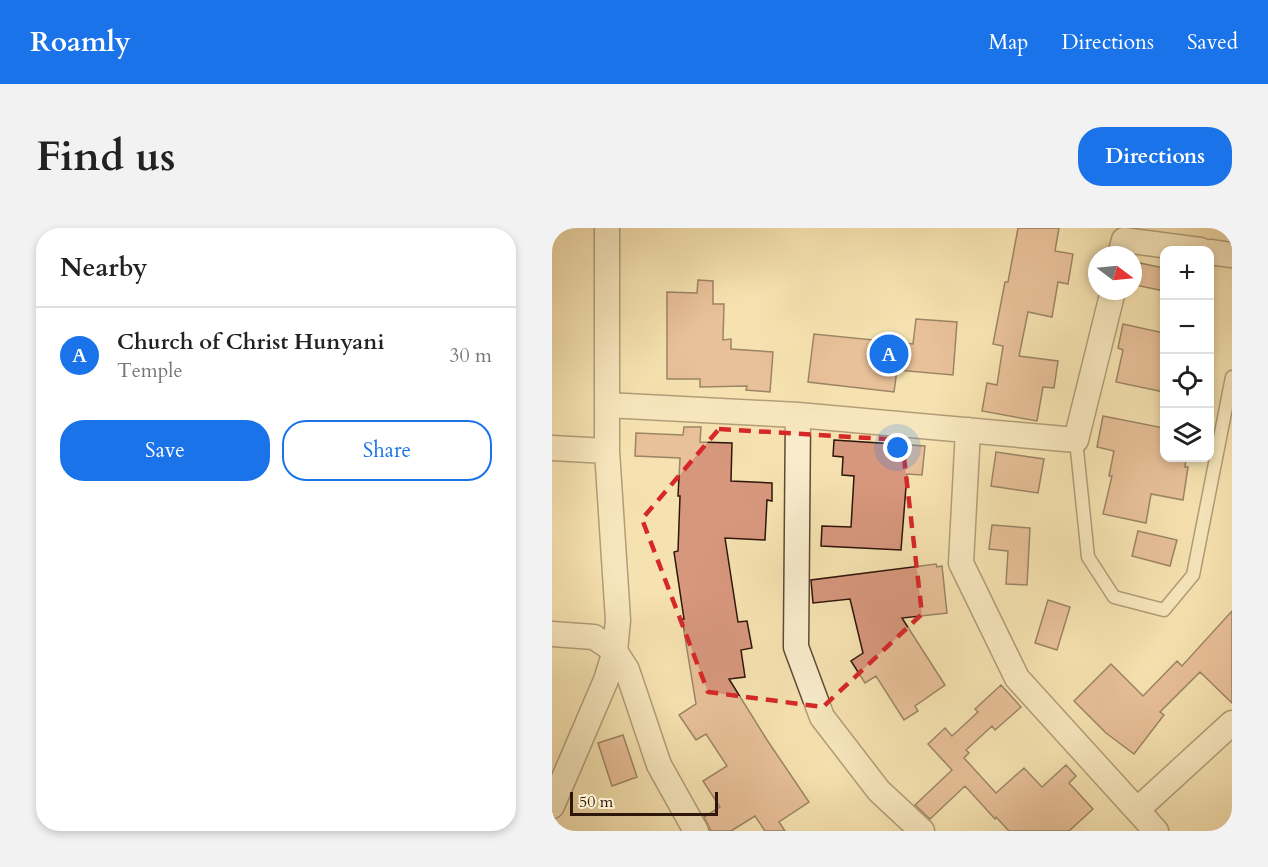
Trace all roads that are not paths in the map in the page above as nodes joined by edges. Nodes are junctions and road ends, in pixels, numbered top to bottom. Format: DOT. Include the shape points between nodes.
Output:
graph roads {
  1 [pos="607,228"];
  2 [pos="1122,246"];
  3 [pos="1170,246"];
  4 [pos="1214,253"];
  5 [pos="1232,255"];
  6 [pos="1111,300"];
  7 [pos="1232,377"];
  8 [pos="607,405"];
  9 [pos="798,416"];
  10 [pos="968,430"];
  11 [pos="1076,440"];
  12 [pos="552,448"];
  13 [pos="607,451"];
  14 [pos="552,634"];
  15 [pos="615,651"];
  16 [pos="1232,723"];
  17 [pos="552,806"];
  18 [pos="1137,810"];
  19 [pos="696,831"];
  20 [pos="922,831"];
  21 [pos="1156,831"];
  1 -- 8 [label="street"];
  2 -- 3 [label="street" via="1124,240"];
  4 -- 5 [label="street"];
  6 -- 11 [label="street"];
  7 -- 11 [label="lane" via="1193,575 1164,610 1114,597 1088,557"];
  8 -- 9 [label="street"];
  8 -- 13 [label="street"];
  9 -- 10 [label="street"];
  9 -- 20 [label="street" via="796,647 822,717 879,791"];
  10 -- 11 [label="street"];
  10 -- 18 [label="street" via="961,562 1017,678"];
  12 -- 13 [label="street"];
  13 -- 15 [label="street" via="618,620"];
  14 -- 15 [label="street" via="594,637"];
  15 -- 17 [label="street"];
  15 -- 19 [label="street" via="627,670 659,765"];
  16 -- 18 [label="street"];
  18 -- 21 [label="street"];
}
